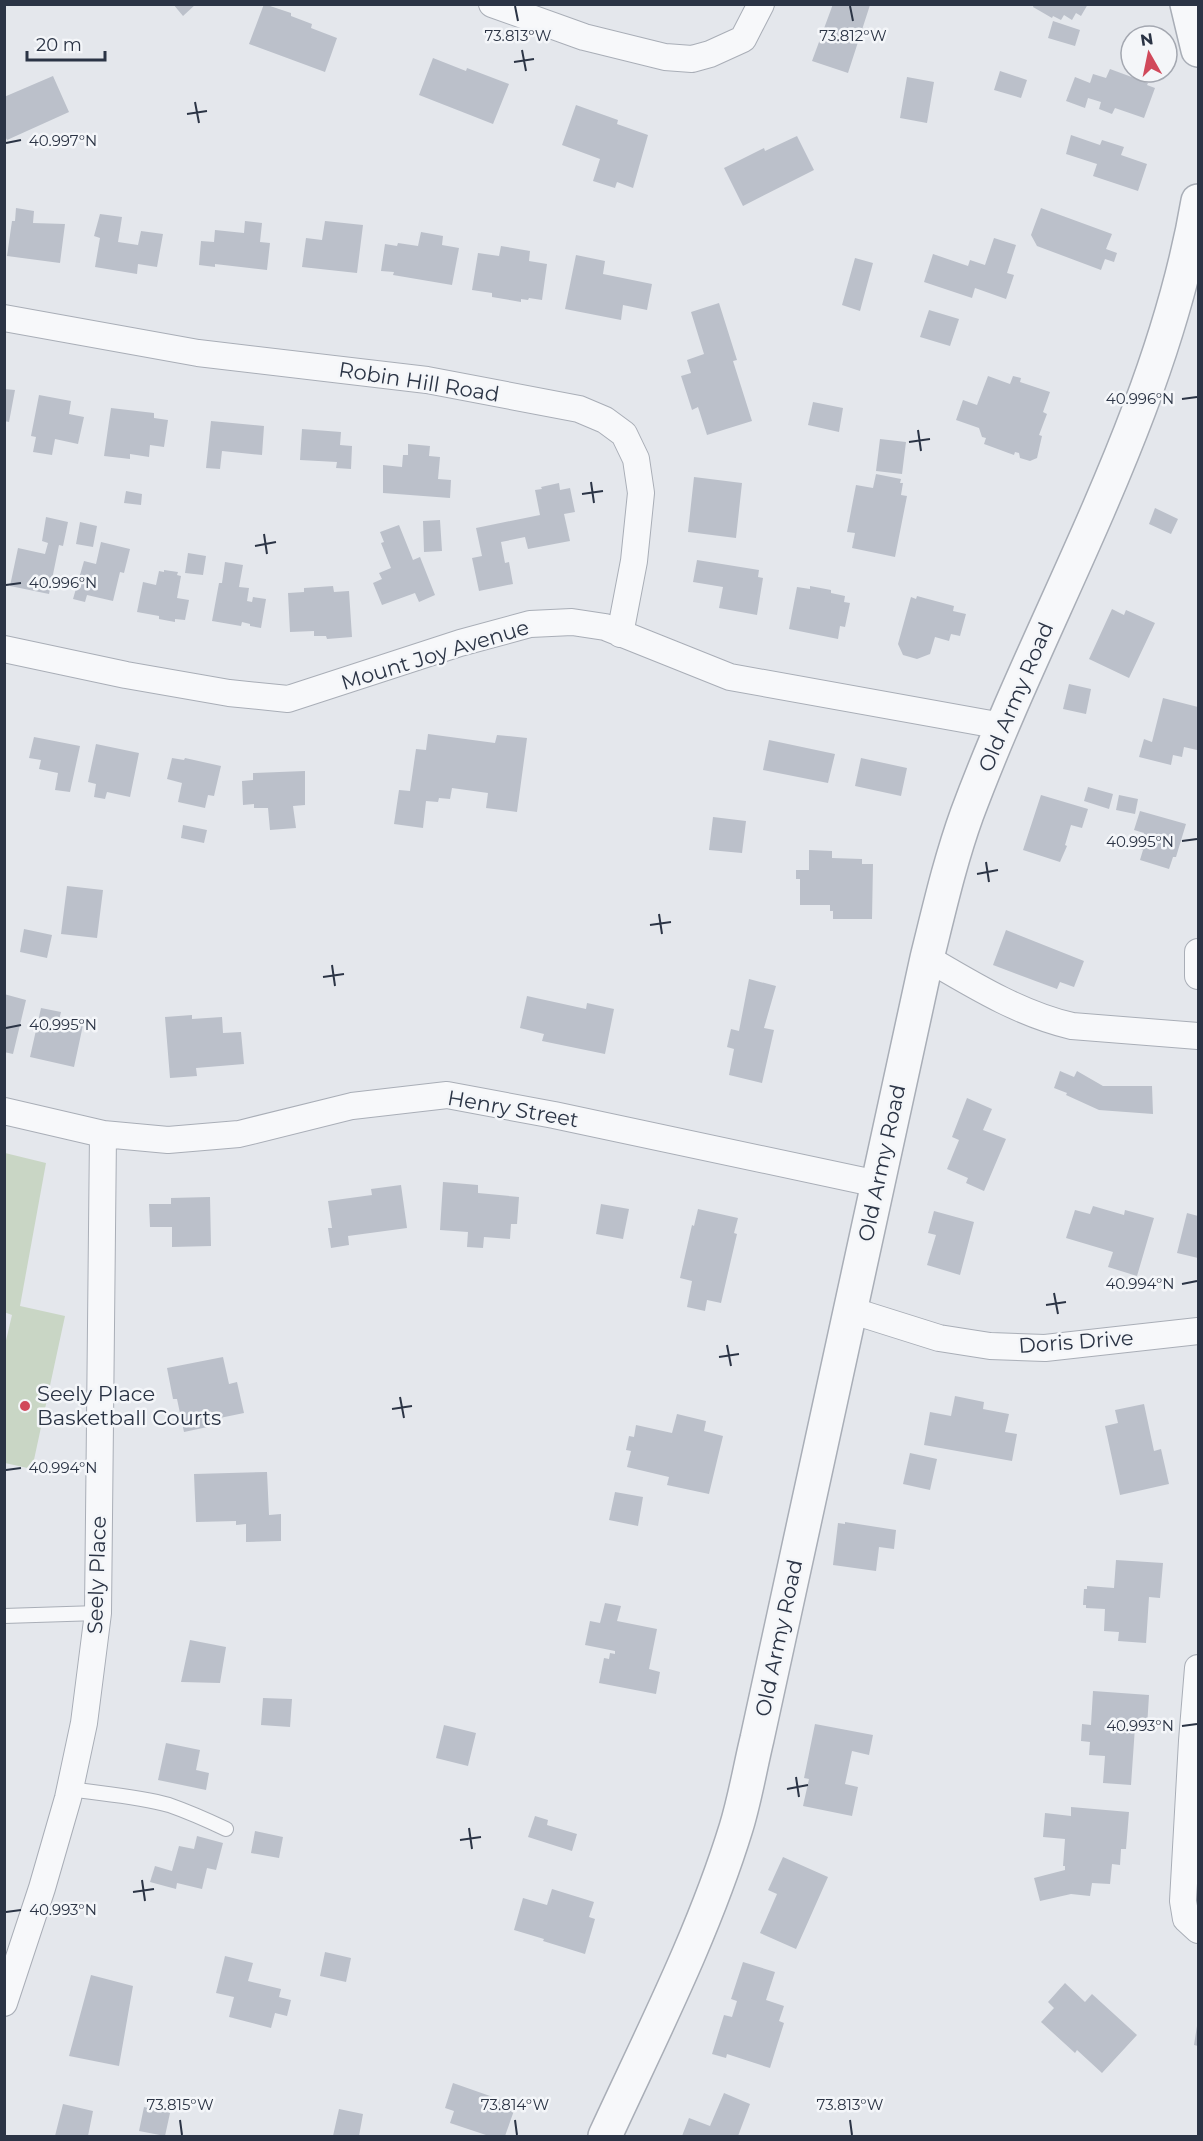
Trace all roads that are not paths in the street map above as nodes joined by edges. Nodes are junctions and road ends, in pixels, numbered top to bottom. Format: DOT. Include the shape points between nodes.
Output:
graph roads {
  1 [pos="492,4"];
  2 [pos="761,4"];
  3 [pos="1188,4"];
  4 [pos="1198,50"];
  5 [pos="1198,201"];
  6 [pos="4,318"];
  7 [pos="620,634"];
  8 [pos="4,649"];
  9 [pos="1002,726"];
  10 [pos="1198,952"];
  11 [pos="927,958"];
  12 [pos="1198,976"];
  13 [pos="1198,1036"];
  14 [pos="4,1111"];
  15 [pos="103,1134"];
  16 [pos="878,1184"];
  17 [pos="850,1310"];
  18 [pos="1198,1331"];
  19 [pos="98,1613"];
  20 [pos="4,1616"];
  21 [pos="1198,1668"];
  22 [pos="70,1789"];
  23 [pos="226,1829"];
  24 [pos="1198,1930"];
  25 [pos="4,2003"];
  26 [pos="605,2136"];
  1 -- 2 [label="street" via="585,36 665,57 692,59 743,39"];
  3 -- 4 [label="street"];
  5 -- 9 [label="street, Old Army Road" via="1177,297 1145,396"];
  6 -- 7 [label="street, Robin Hill Road" via="198,353 427,380 579,409 605,420 624,434 636,459 641,493 634,561"];
  7 -- 8 [label="street, Mount Joy Avenue" via="605,627 572,622 530,624 288,699 126,675"];
  7 -- 9 [label="street, Mount Joy Avenue" via="730,677"];
  9 -- 11 [label="street, Old Army Road" via="966,816"];
  10 -- 12 [label="street"];
  11 -- 13 [label="street" via="1014,1006 1054,1022"];
  11 -- 16 [label="street, Old Army Road"];
  14 -- 15 [label="street, Henry Street"];
  15 -- 16 [label="street, Henry Street" via="168,1140 239,1134 352,1106 447,1095"];
  15 -- 19 [label="street, Seely Place"];
  16 -- 17 [label="street, Old Army Road"];
  17 -- 18 [label="street, Doris Drive" via="939,1338 990,1346 1045,1348"];
  17 -- 26 [label="street, Old Army Road" via="736,1827 682,1967"];
  19 -- 20 [label="lane"];
  19 -- 22 [label="street, Seely Place" via="84,1724"];
  21 -- 24 [label="street" via="1183,1901 1186,1919"];
  22 -- 23 [label="lane" via="167,1805"];
  22 -- 25 [label="street, Seely Place"];
}
